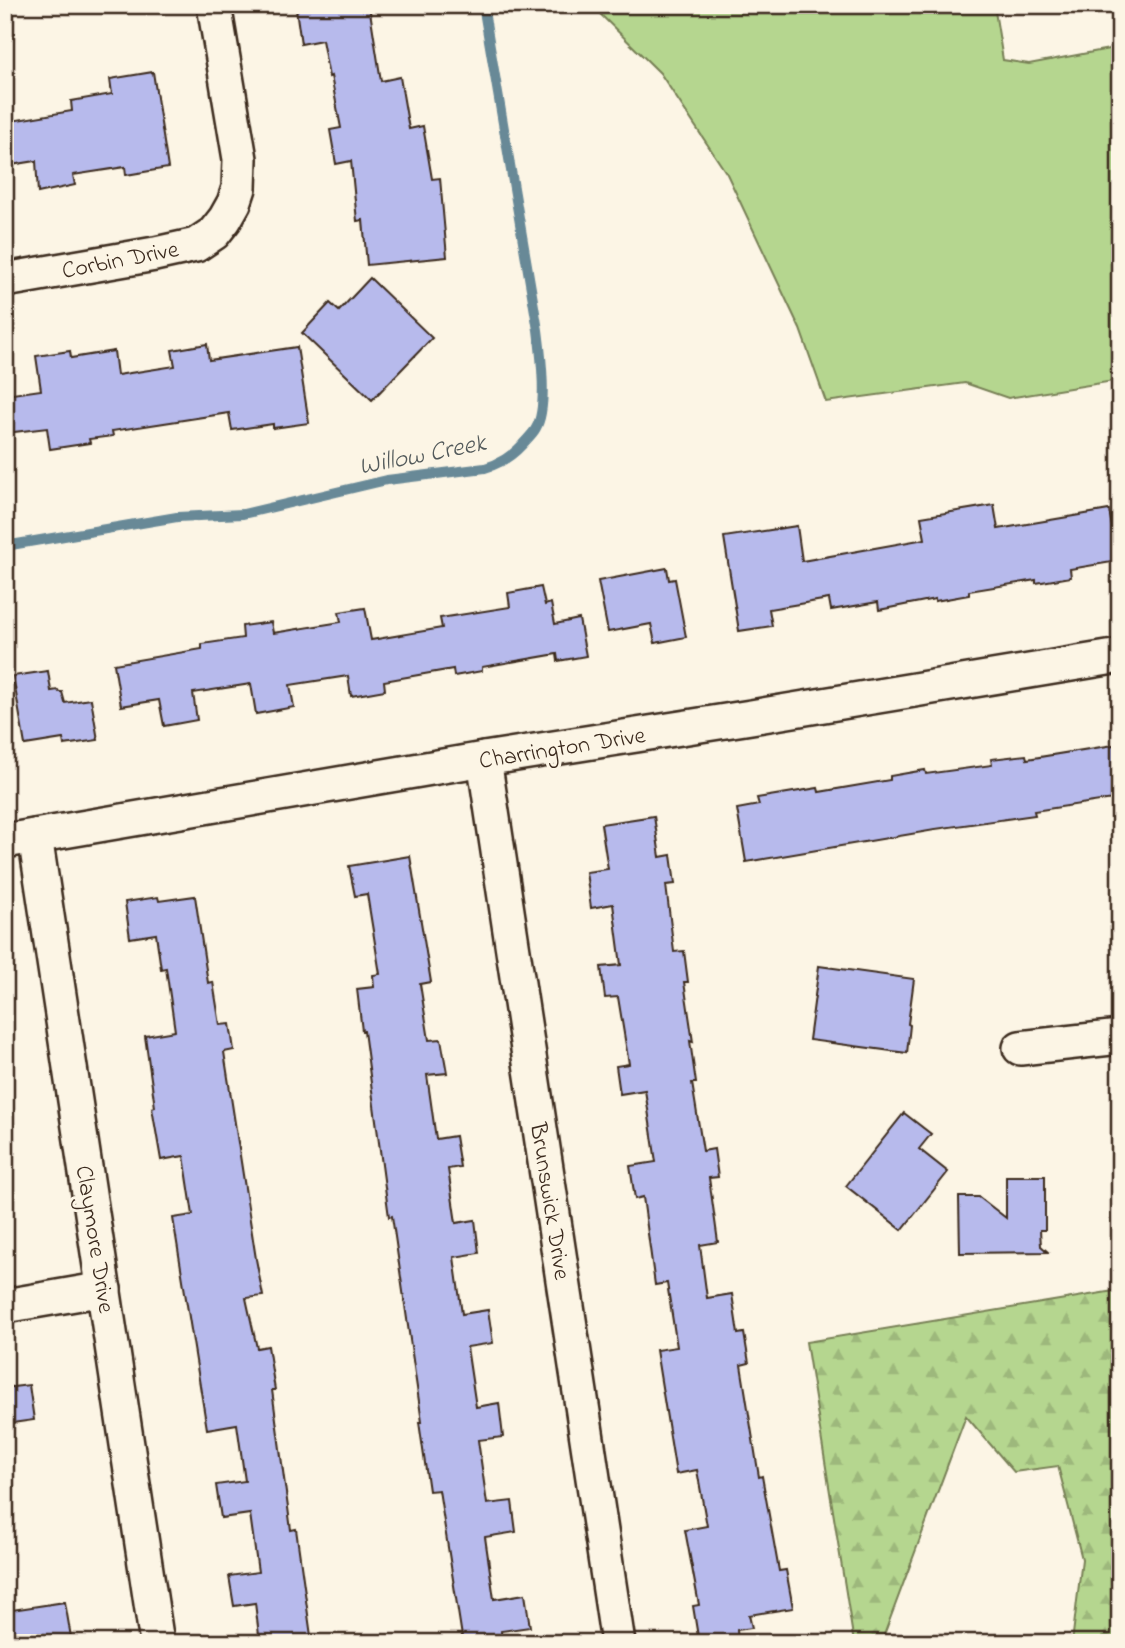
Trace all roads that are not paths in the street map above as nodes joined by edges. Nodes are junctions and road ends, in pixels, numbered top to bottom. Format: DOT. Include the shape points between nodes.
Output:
graph roads {
  1 [pos="214,5"];
  2 [pos="5,280"];
  3 [pos="1120,656"];
  4 [pos="484,759"];
  5 [pos="20,838"];
  6 [pos="1120,1037"];
  7 [pos="1020,1048"];
  8 [pos="104,1289"];
  9 [pos="5,1306"];
  10 [pos="157,1643"];
  11 [pos="618,1643"];
  1 -- 2 [label="street, Corbin Drive" via="240,159 239,188 225,219 196,244"];
  3 -- 4 [label="street, Charrington Drive"];
  4 -- 5 [label="street, Charrington Drive"];
  4 -- 11 [label="street, Brunswick Drive"];
  5 -- 8 [label="street, Claymore Drive"];
  6 -- 7 [label="street"];
  8 -- 9 [label="street"];
  8 -- 10 [label="street, Claymore Drive"];
}
